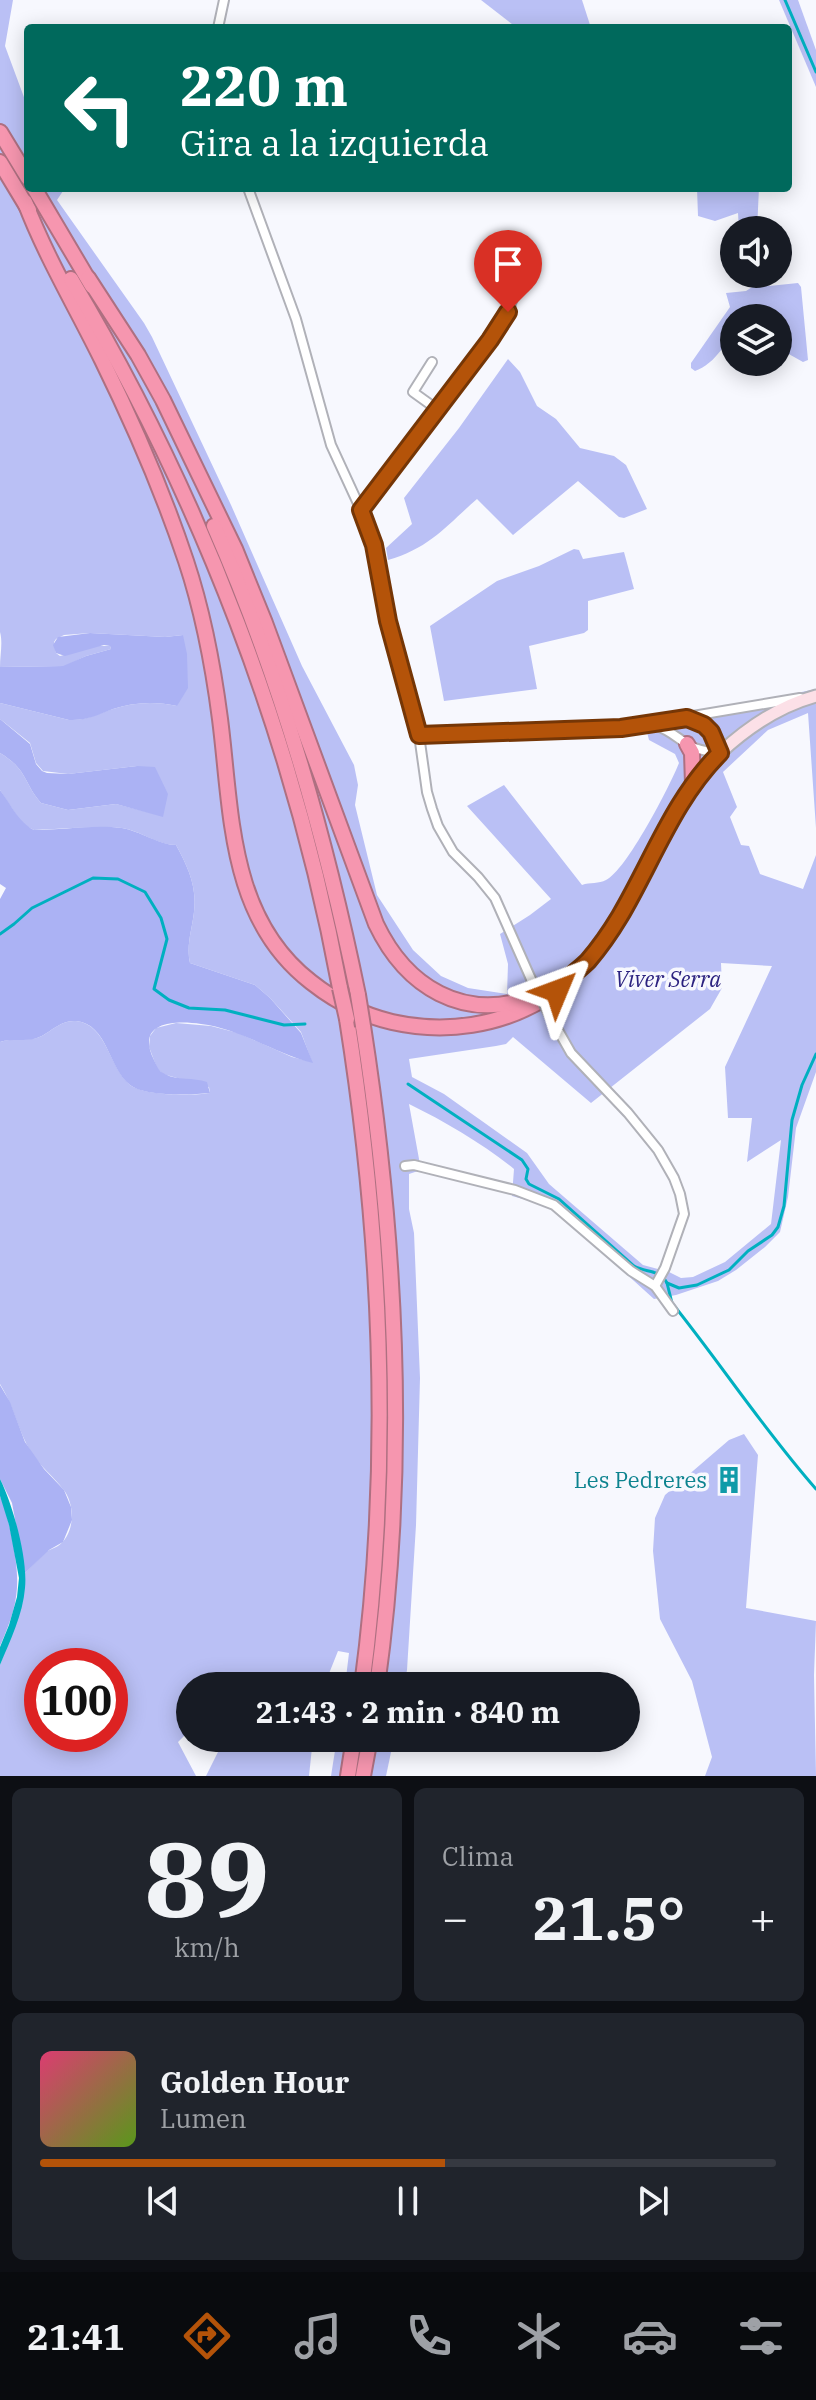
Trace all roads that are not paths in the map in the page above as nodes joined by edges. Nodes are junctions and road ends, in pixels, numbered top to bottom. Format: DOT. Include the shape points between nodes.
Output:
graph roads {
  1 [pos="224,0"];
  2 [pos="219,24"];
  3 [pos="0,132"];
  4 [pos="0,162"];
  5 [pos="24,171"];
  6 [pos="36,192"];
  7 [pos="249,192"];
  8 [pos="25,202"];
  9 [pos="522,273"];
  10 [pos="88,278"];
  11 [pos="432,362"];
  12 [pos="438,410"];
  13 [pos="361,510"];
  14 [pos="814,697"];
  15 [pos="687,718"];
  16 [pos="653,725"];
  17 [pos="419,735"];
  18 [pos="687,744"];
  19 [pos="720,753"];
  20 [pos="693,784"];
  21 [pos="562,984"];
  22 [pos="405,1166"];
  23 [pos="657,1283"];
  24 [pos="673,1311"];
  25 [pos="363,1672"];
  26 [pos="379,1672"];
  27 [pos="352,1752"];
  28 [pos="367,1752"];
  29 [pos="348,1776"];
  30 [pos="363,1776"];
  1 -- 2 [label="street"];
  3 -- 5 [label="highway"];
  4 -- 8 [label="highway"];
  6 -- 10 [label="highway"];
  7 -- 13 [label="street" via="296,319 331,445"];
  8 -- 21 [label="highway" via="137,434 185,556 212,666 238,863 268,936 293,967 328,995 352,1009 405,1025 449,1028 486,1023 547,998"];
  8 -- 25 [label="highway, bridge" via="118,363 217,571 292,786 322,900 347,1019 371,1200 381,1402"];
  9 -- 12 [label="street" via="508,312"];
  10 -- 21 [label="highway" via="138,355 235,549 376,924 395,958 438,993 473,1004 517,1002"];
  10 -- 26 [label="highway, bridge" via="169,429 261,644 314,809 358,995 386,1198 395,1385 394,1499"];
  11 -- 12 [label="street" via="413,392"];
  12 -- 13 [label="street"];
  13 -- 17 [label="street"];
  14 -- 15 [label="street"];
  14 -- 19 [label="street" via="769,715"];
  15 -- 16 [label="street"];
  15 -- 19 [label="street" via="711,732"];
  16 -- 17 [label="street"];
  16 -- 18 [label="street"];
  17 -- 23 [label="street, bridge" via="438,826 453,852 495,898 571,1053 628,1113 674,1178 684,1214"];
  18 -- 19 [label="street"];
  18 -- 20 [label="highway"];
  19 -- 20 [label="highway"];
  20 -- 21 [label="highway" via="605,939"];
  22 -- 23 [label="street" via="515,1190 554,1205 631,1271"];
  23 -- 24 [label="street"];
  27 -- 29 [label="highway"];
  28 -- 30 [label="highway"];
}
